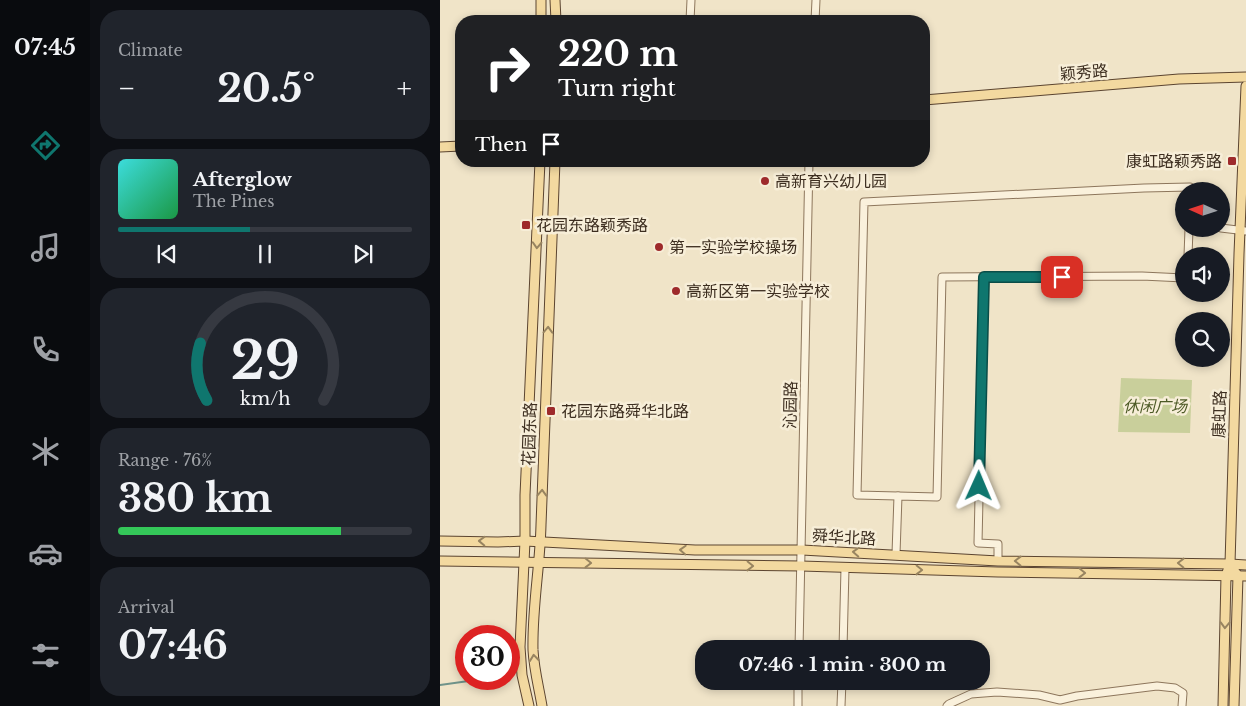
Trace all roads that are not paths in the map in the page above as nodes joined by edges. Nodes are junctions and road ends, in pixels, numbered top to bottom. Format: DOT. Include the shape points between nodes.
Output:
graph roads {
  1 [pos="541,0"];
  2 [pos="555,0"];
  3 [pos="691,0"];
  4 [pos="816,0"];
  5 [pos="541,15"];
  6 [pos="556,15"];
  7 [pos="690,15"];
  8 [pos="815,15"];
  9 [pos="1246,77"];
  10 [pos="1246,86"];
  11 [pos="930,100"];
  12 [pos="455,146"];
  13 [pos="440,147"];
  14 [pos="540,167"];
  15 [pos="555,167"];
  16 [pos="809,167"];
  17 [pos="1175,187"];
  18 [pos="1230,229"];
  19 [pos="1243,230"];
  20 [pos="1243,254"];
  21 [pos="984,277"];
  22 [pos="1175,278"];
  23 [pos="898,496"];
  24 [pos="440,541"];
  25 [pos="524,541"];
  26 [pos="541,542"];
  27 [pos="802,550"];
  28 [pos="896,554"];
  29 [pos="440,561"];
  30 [pos="998,561"];
  31 [pos="524,563"];
  32 [pos="539,563"];
  33 [pos="1230,564"];
  34 [pos="1246,565"];
  35 [pos="801,566"];
  36 [pos="845,568"];
  37 [pos="1226,576"];
  38 [pos="1242,576"];
  39 [pos="799,640"];
  40 [pos="843,640"];
  41 [pos="798,690"];
  42 [pos="842,690"];
  43 [pos="529,706"];
  44 [pos="542,706"];
  45 [pos="798,706"];
  46 [pos="841,706"];
  47 [pos="947,706"];
  48 [pos="1182,706"];
  49 [pos="1223,706"];
  50 [pos="1234,706"];
  1 -- 5 [label="main road"];
  2 -- 6 [label="main road"];
  3 -- 7 [label="street"];
  4 -- 8 [label="street"];
  9 -- 11 [label="main road, 颖秀路" via="1179,79"];
  10 -- 19 [label="main road, 康虹路"];
  12 -- 13 [label="main road"];
  14 -- 25 [label="main road, 花园东路, one-way"];
  26 -- 15 [label="main road, 花园东路, one-way"];
  16 -- 27 [label="street, 沁园路"];
  17 -- 23 [label="street" via="864,202 856,495"];
  18 -- 19 [label="street"];
  19 -- 20 [label="main road, 康虹路"];
  20 -- 33 [label="main road, 康虹路"];
  21 -- 22 [label="street"];
  21 -- 23 [label="street" via="942,277 937,497"];
  21 -- 30 [label="street" via="978,543 998,544"];
  23 -- 28 [label="street"];
  25 -- 24 [label="main road, 舜华北路, one-way"];
  25 -- 26 [label="main road, 舜华北路"];
  25 -- 31 [label="main road, 花园东路"];
  27 -- 26 [label="main road, 舜华北路, one-way" via="695,550"];
  26 -- 32 [label="main road, 花园东路"];
  28 -- 27 [label="main road, 舜华北路, one-way"];
  27 -- 35 [label="street, 沁园路"];
  28 -- 30 [label="main road, 舜华北路"];
  29 -- 31 [label="main road, 舜华北路"];
  33 -- 30 [label="main road, 舜华北路, one-way"];
  31 -- 32 [label="main road, 舜华北路"];
  31 -- 43 [label="main road, 花园东路" via="520,647"];
  32 -- 35 [label="main road, 舜华北路, one-way"];
  44 -- 32 [label="main road, 花园东路, one-way" via="533,651"];
  33 -- 34 [label="main road, 舜华北路"];
  33 -- 37 [label="main road, 康虹路"];
  33 -- 38 [label="main road"];
  35 -- 36 [label="main road, 舜华北路"];
  35 -- 39 [label="street, 沁园路"];
  36 -- 37 [label="main road, 舜华北路, one-way"];
  36 -- 40 [label="street"];
  37 -- 38 [label="main road, 舜华北路"];
  37 -- 49 [label="main road, 康虹路, one-way"];
  38 -- 50 [label="main road"];
  41 -- 45 [label="street"];
  42 -- 46 [label="street"];
  47 -- 48 [label="street" via="972,694 997,692 1060,700 1157,686 1175,688 1182,693"];
}
